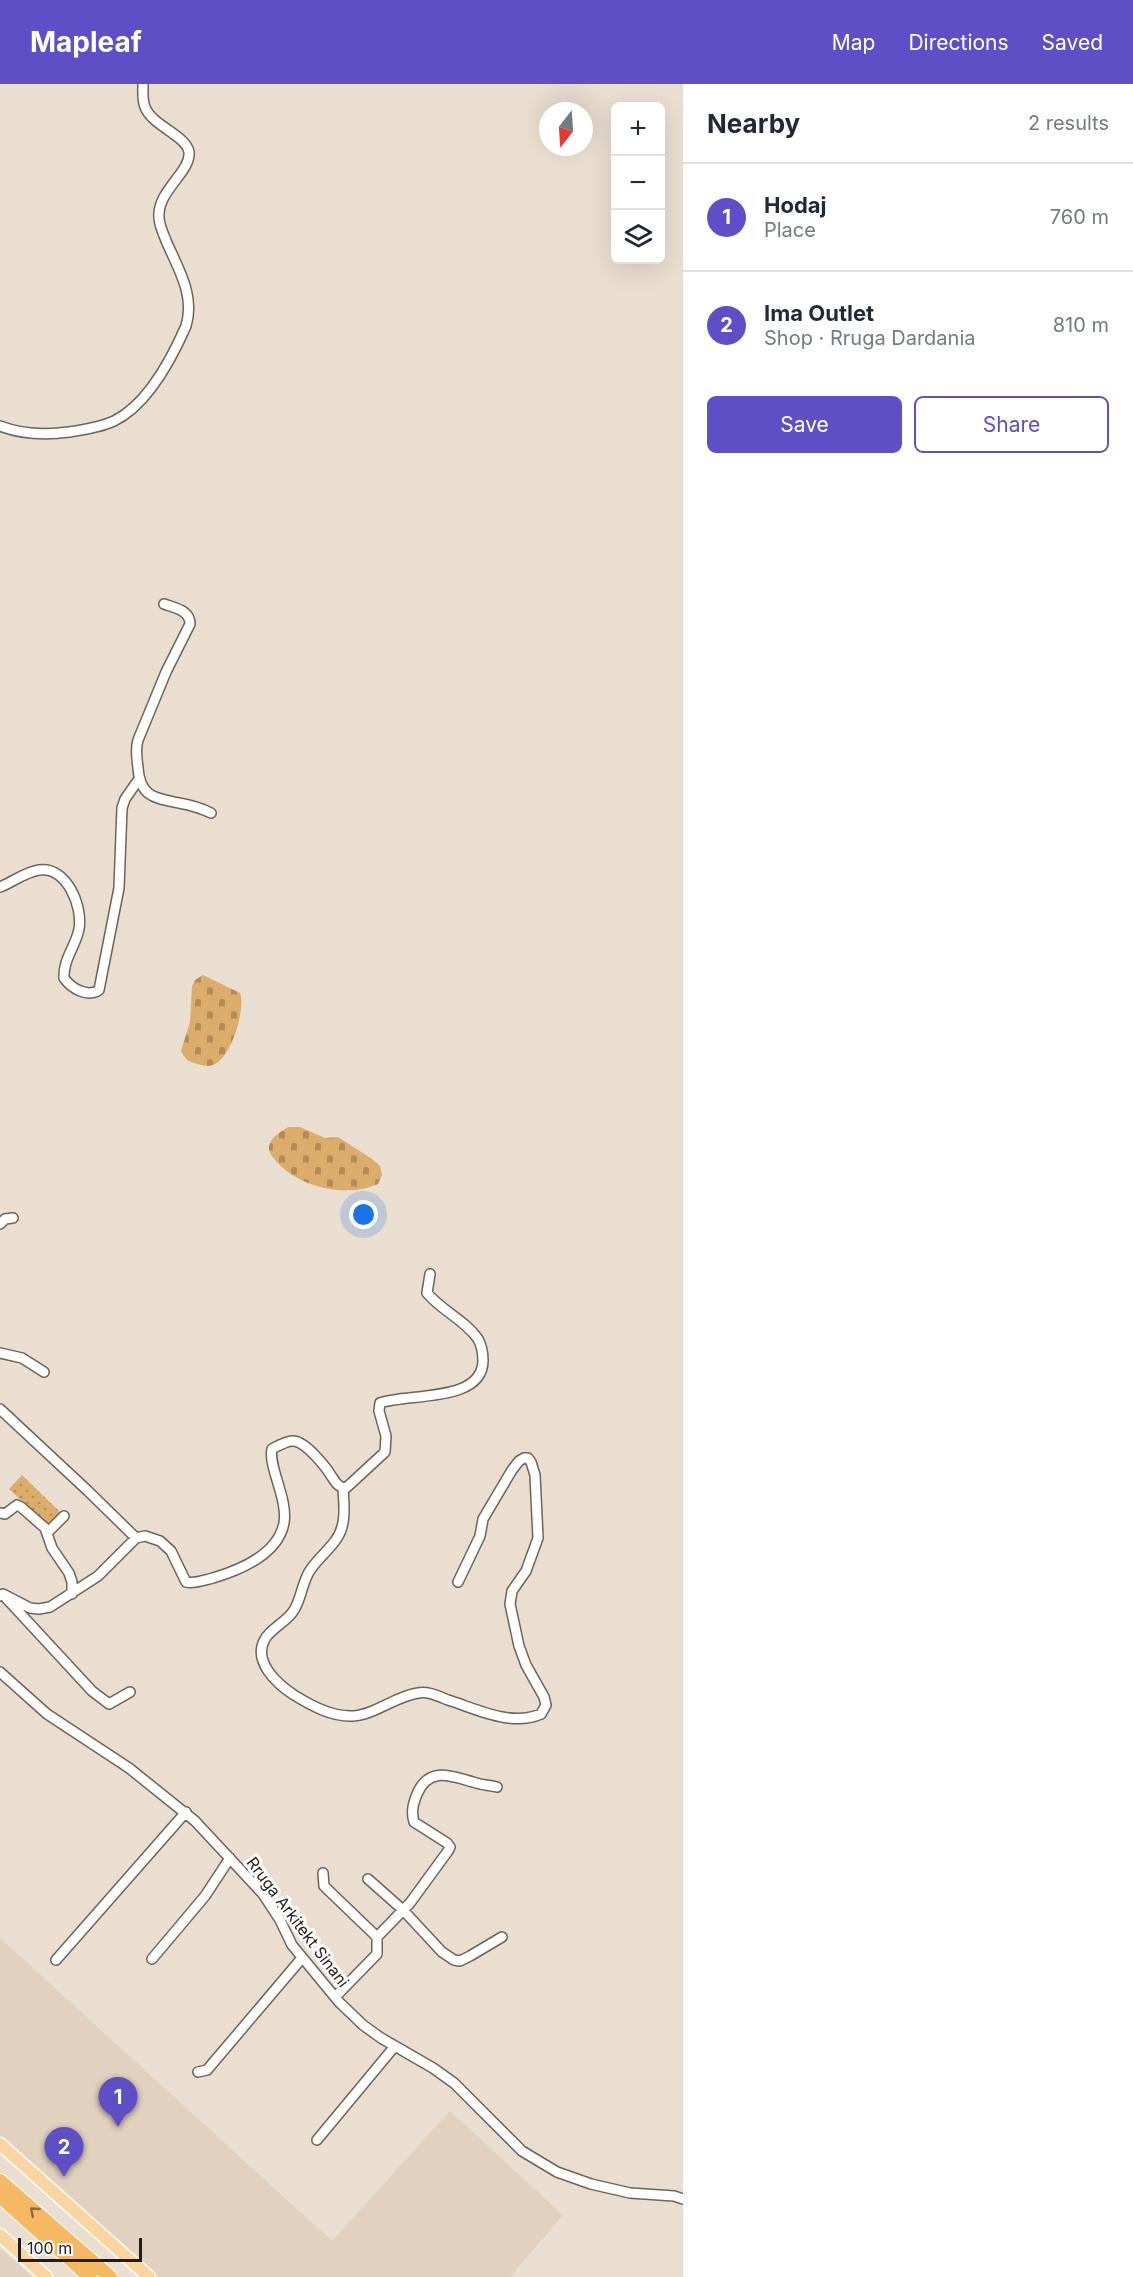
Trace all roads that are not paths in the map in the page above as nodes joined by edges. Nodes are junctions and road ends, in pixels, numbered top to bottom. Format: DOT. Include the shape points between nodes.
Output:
graph roads {
  1 [pos="143,84"];
  2 [pos="0,426"];
  3 [pos="164,604"];
  4 [pos="139,779"];
  5 [pos="211,813"];
  6 [pos="0,887"];
  7 [pos="13,1218"];
  8 [pos="0,1224"];
  9 [pos="430,1274"];
  10 [pos="0,1353"];
  11 [pos="44,1372"];
  12 [pos="2,1415"];
  13 [pos="343,1488"];
  14 [pos="0,1513"];
  15 [pos="64,1516"];
  16 [pos="47,1533"];
  17 [pos="136,1538"];
  18 [pos="458,1582"];
  19 [pos="72,1594"];
  20 [pos="2,1595"];
  21 [pos="0,1672"];
  22 [pos="130,1692"];
  23 [pos="497,1787"];
  24 [pos="186,1812"];
  25 [pos="230,1857"];
  26 [pos="323,1873"];
  27 [pos="368,1879"];
  28 [pos="403,1910"];
  29 [pos="377,1937"];
  30 [pos="502,1937"];
  31 [pos="302,1958"];
  32 [pos="56,1959"];
  33 [pos="152,1959"];
  34 [pos="335,1997"];
  35 [pos="395,2046"];
  36 [pos="198,2072"];
  37 [pos="317,2140"];
  38 [pos="0,2144"];
  39 [pos="0,2181"];
  40 [pos="0,2196"];
  41 [pos="683,2199"];
  42 [pos="0,2235"];
  43 [pos="46,2277"];
  44 [pos="90,2277"];
  45 [pos="110,2277"];
  46 [pos="149,2277"];
  1 -- 2 [label="street" via="148,113 188,149 188,159 162,198 159,218 187,290 186,326 150,390 114,421 46,434"];
  3 -- 4 [label="street" via="184,612 190,624 138,740"];
  4 -- 5 [label="street" via="150,795"];
  4 -- 6 [label="street" via="122,808 119,888 99,990 84,992 64,978 80,920 64,880 43,869"];
  7 -- 8 [label="street"];
  9 -- 13 [label="street" via="427,1293 479,1341 482,1370 474,1383 457,1390 380,1403 385,1452 350,1486"];
  10 -- 11 [label="street" via="22,1358"];
  12 -- 17 [label="street"];
  13 -- 17 [label="street" via="309,1449 292,1440 272,1449 271,1454 283,1496 284,1523 271,1546 252,1563 235,1572 186,1582 166,1546 145,1536"];
  13 -- 18 [label="street" via="344,1520 337,1539 307,1575 294,1610 265,1639 264,1664 282,1686 315,1706 341,1715 357,1715 397,1698 425,1692 503,1717 541,1714 546,1705 544,1696 526,1665 510,1604 512,1591 526,1571 538,1538 535,1474 528,1458 512,1470 483,1519 480,1536"];
  14 -- 16 [label="street" via="5,1514 17,1505"];
  15 -- 16 [label="street"];
  16 -- 19 [label="street" via="69,1573"];
  17 -- 19 [label="street" via="98,1576"];
  19 -- 20 [label="street" via="39,1609"];
  20 -- 22 [label="street" via="92,1691 109,1704"];
  21 -- 24 [label="street, Rruga Arkitekt Sinani" via="47,1714 125,1765"];
  23 -- 28 [label="street" via="443,1775 423,1783 414,1803 414,1822 450,1847"];
  24 -- 25 [label="street, Rruga Arkitekt Sinani"];
  24 -- 32 [label="street"];
  25 -- 31 [label="street, Rruga Arkitekt Sinani" via="262,1894"];
  25 -- 33 [label="street" via="205,1896"];
  26 -- 29 [label="street" via="324,1886"];
  27 -- 28 [label="street"];
  28 -- 29 [label="street"];
  28 -- 30 [label="street" via="454,1960 479,1952"];
  29 -- 34 [label="street" via="377,1953"];
  31 -- 34 [label="street, Rruga Arkitekt Sinani"];
  31 -- 36 [label="street" via="207,2070"];
  34 -- 35 [label="street, Rruga Arkitekt Sinani" via="363,2025"];
  35 -- 37 [label="street"];
  35 -- 41 [label="street, Rruga Arkitekt Sinani" via="454,2083 504,2136 540,2164 591,2184"];
  38 -- 46 [label="main road"];
  45 -- 39 [label="highway, one-way"];
  40 -- 44 [label="highway"];
  42 -- 43 [label="main road"];
}
